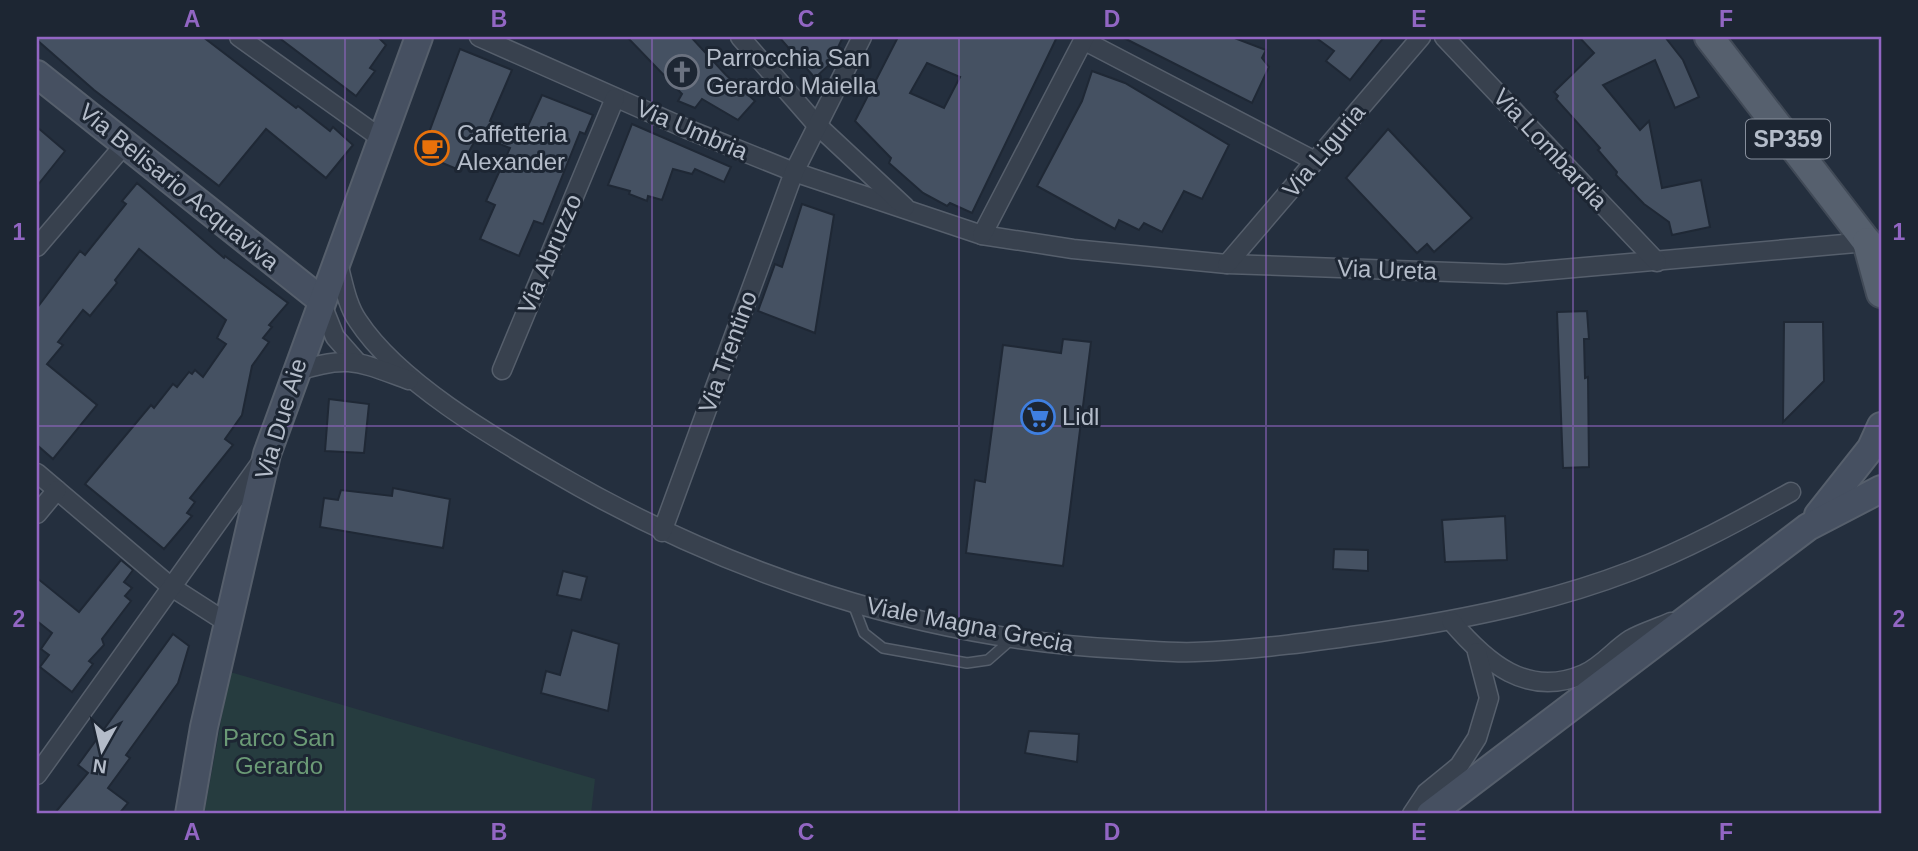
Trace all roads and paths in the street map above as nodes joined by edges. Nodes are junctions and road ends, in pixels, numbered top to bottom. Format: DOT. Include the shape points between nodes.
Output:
graph roads {
  1 [pos="239,37"];
  2 [pos="419,37"];
  3 [pos="479,37"];
  4 [pos="740,37"];
  5 [pos="862,37"];
  6 [pos="1421,37"];
  7 [pos="1444,37"];
  8 [pos="1709,37"];
  9 [pos="1084,38"];
  10 [pos="37,74"];
  11 [pos="615,98"];
  12 [pos="816,124"];
  13 [pos="382,139"];
  14 [pos="125,144"];
  15 [pos="1315,161"];
  16 [pos="794,172"];
  17 [pos="911,212"];
  18 [pos="982,234"];
  19 [pos="37,247"];
  20 [pos="1874,249"];
  21 [pos="337,257"];
  22 [pos="1657,262"];
  23 [pos="1227,264"];
  24 [pos="1881,293"];
  25 [pos="321,300"];
  26 [pos="355,318"];
  27 [pos="356,362"];
  28 [pos="502,370"];
  29 [pos="295,372"];
  30 [pos="417,383"];
  31 [pos="1881,426"];
  32 [pos="267,454"];
  33 [pos="37,473"];
  34 [pos="1881,489"];
  35 [pos="57,490"];
  36 [pos="1791,492"];
  37 [pos="37,514"];
  38 [pos="1808,527"];
  39 [pos="662,531"];
  40 [pos="170,586"];
  41 [pos="852,602"];
  42 [pos="1692,614"];
  43 [pos="1451,621"];
  44 [pos="229,624"];
  45 [pos="1013,638"];
  46 [pos="1477,652"];
  47 [pos="37,775"];
  48 [pos="189,814"];
  49 [pos="1412,814"];
  50 [pos="1430,814"];
  1 -- 13 [label="street"];
  2 -- 13 [label="street, Via Due Aie"];
  3 -- 11 [label="street, Via Umbria"];
  4 -- 12 [label="street"];
  5 -- 12 [label="street, Via Trentino"];
  6 -- 15 [label="street, Via Liguria"];
  7 -- 22 [label="street, Via Lombardia"];
  8 -- 20 [label="main road, SP359"];
  9 -- 15 [label="street"];
  9 -- 18 [label="street"];
  10 -- 14 [label="street, Via Belisario Acquaviva"];
  11 -- 16 [label="street, Via Umbria"];
  11 -- 28 [label="street, Via Abruzzo"];
  12 -- 16 [label="street, Via Trentino"];
  12 -- 17 [label="street"];
  13 -- 21 [label="street, Via Due Aie"];
  14 -- 19 [label="street"];
  14 -- 25 [label="street, Via Belisario Acquaviva"];
  15 -- 23 [label="street, Via Liguria"];
  16 -- 17 [label="street, Via Umbria"];
  16 -- 39 [label="street, Via Trentino"];
  17 -- 18 [label="street, Via Ureta"];
  18 -- 23 [label="street, Via Ureta" via="1073,249"];
  20 -- 22 [label="street, Via Ureta"];
  20 -- 24 [label="main road, SP359"];
  21 -- 25 [label="street, Via Due Aie"];
  21 -- 26 [label="street, Viale Magna Grecia"];
  22 -- 23 [label="street, Via Ureta" via="1506,274"];
  25 -- 26 [label="street, Viale Magna Grecia"];
  25 -- 27 [label="street" via="335,337"];
  25 -- 29 [label="street, Via Due Aie"];
  26 -- 30 [label="street, Viale Magna Grecia" via="379,349"];
  27 -- 29 [label="street, Viale Magna Grecia" via="328,361"];
  27 -- 30 [label="street, Viale Magna Grecia"];
  29 -- 32 [label="street, Via Due Aie"];
  30 -- 39 [label="street, Viale Magna Grecia" via="539,464"];
  31 -- 38 [label="street" via="1871,448"];
  32 -- 40 [label="street"];
  32 -- 44 [label="street, Via Due Aie"];
  33 -- 35 [label="street"];
  34 -- 38 [label="street"];
  35 -- 37 [label="street"];
  35 -- 40 [label="street"];
  36 -- 43 [label="street, Viale Magna Grecia" via="1631,571"];
  38 -- 42 [label="street"];
  39 -- 41 [label="street, Viale Magna Grecia"];
  40 -- 44 [label="street"];
  40 -- 47 [label="street"];
  41 -- 45 [label="street, Viale Magna Grecia" via="889,615"];
  41 -- 45 [label="lane" via="864,632 883,648 967,663 988,660"];
  42 -- 46 [label="street" via="1633,638 1586,674 1552,684 1514,676"];
  42 -- 50 [label="street"];
  43 -- 45 [label="street, Viale Magna Grecia" via="1306,643 1192,652 1047,645"];
  43 -- 46 [label="street"];
  44 -- 48 [label="street, Via Due Aie"];
  46 -- 49 [label="street" via="1489,698 1477,738 1459,766 1426,793"];
}
